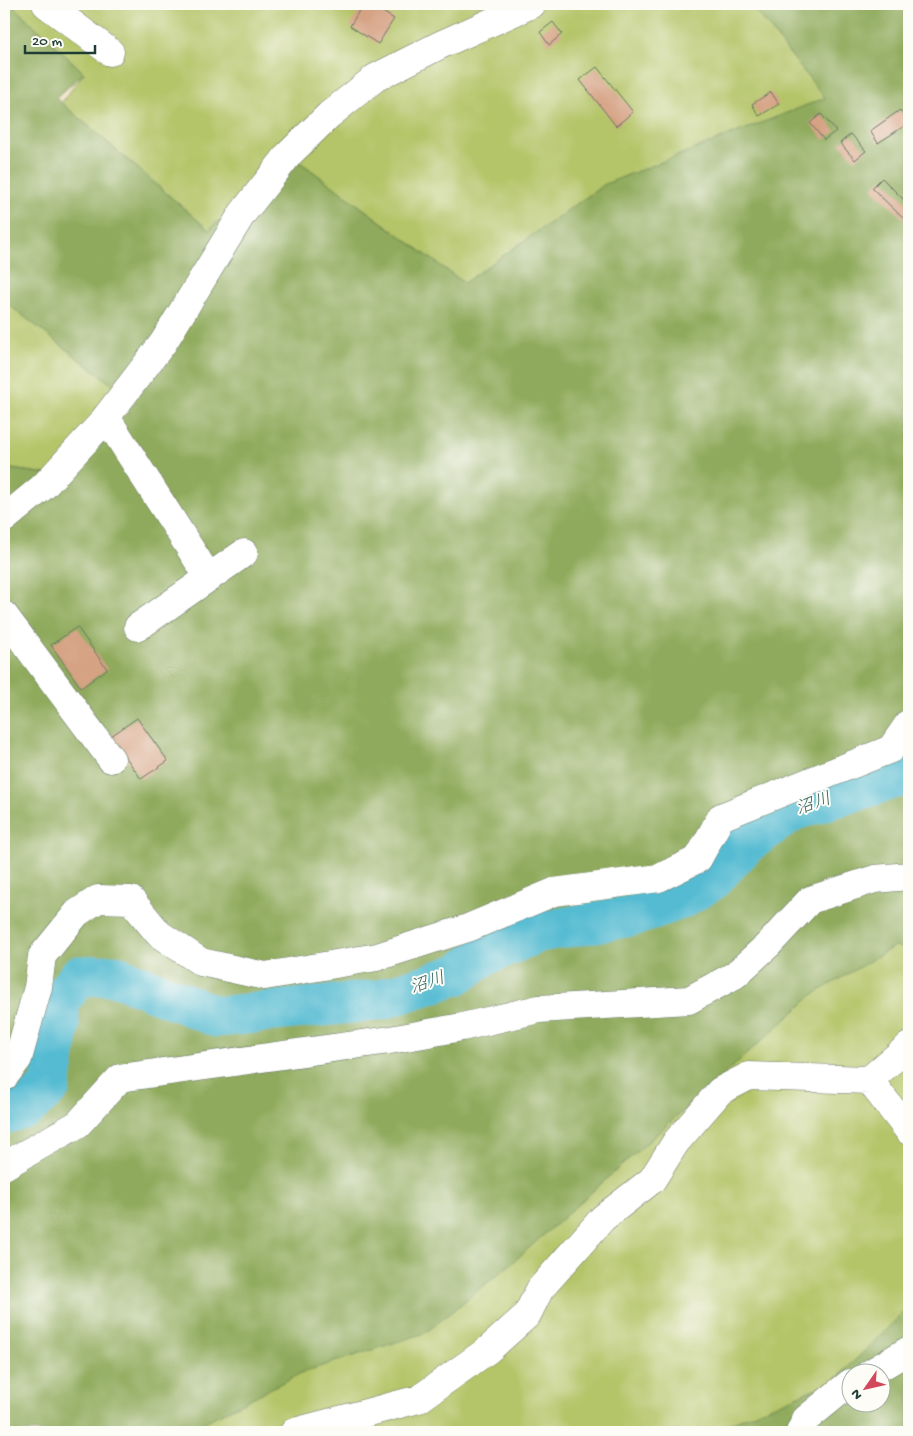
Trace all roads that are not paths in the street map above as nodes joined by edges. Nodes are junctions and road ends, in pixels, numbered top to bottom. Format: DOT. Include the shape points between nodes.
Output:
graph roads {
  1 [pos="46,4"];
  2 [pos="530,4"];
  3 [pos="110,52"];
  4 [pos="106,417"];
  5 [pos="4,519"];
  6 [pos="244,553"];
  7 [pos="209,578"];
  8 [pos="4,615"];
  9 [pos="138,627"];
  10 [pos="909,723"];
  11 [pos="110,759"];
  12 [pos="909,876"];
  13 [pos="909,1046"];
  14 [pos="4,1077"];
  15 [pos="869,1080"];
  16 [pos="909,1131"];
  17 [pos="4,1166"];
  18 [pos="909,1350"];
  19 [pos="886,1364"];
  20 [pos="840,1391"];
  21 [pos="294,1432"];
  22 [pos="800,1432"];
  1 -- 3 [label="street"];
  2 -- 4 [label="street" via="375,78 329,115 290,154 242,214 163,343"];
  4 -- 5 [label="street" via="44,486"];
  4 -- 7 [label="street"];
  6 -- 7 [label="street"];
  7 -- 9 [label="street"];
  8 -- 11 [label="street"];
  10 -- 14 [label="street" via="890,749 721,817 698,858 658,878 554,892 468,928 377,957 265,976 201,962 159,934 131,900 98,899 76,913 42,956 38,987 18,1059"];
  12 -- 17 [label="street" via="875,880 810,900 735,975 690,1000 540,1009 390,1040 120,1078 78,1124"];
  13 -- 15 [label="street"];
  15 -- 16 [label="street"];
  15 -- 21 [label="street" via="749,1076 720,1090 676,1142 652,1180 603,1218 540,1289 527,1316 488,1350 419,1399"];
  18 -- 19 [label="street"];
  20 -- 22 [label="street" via="806,1419"];
}
